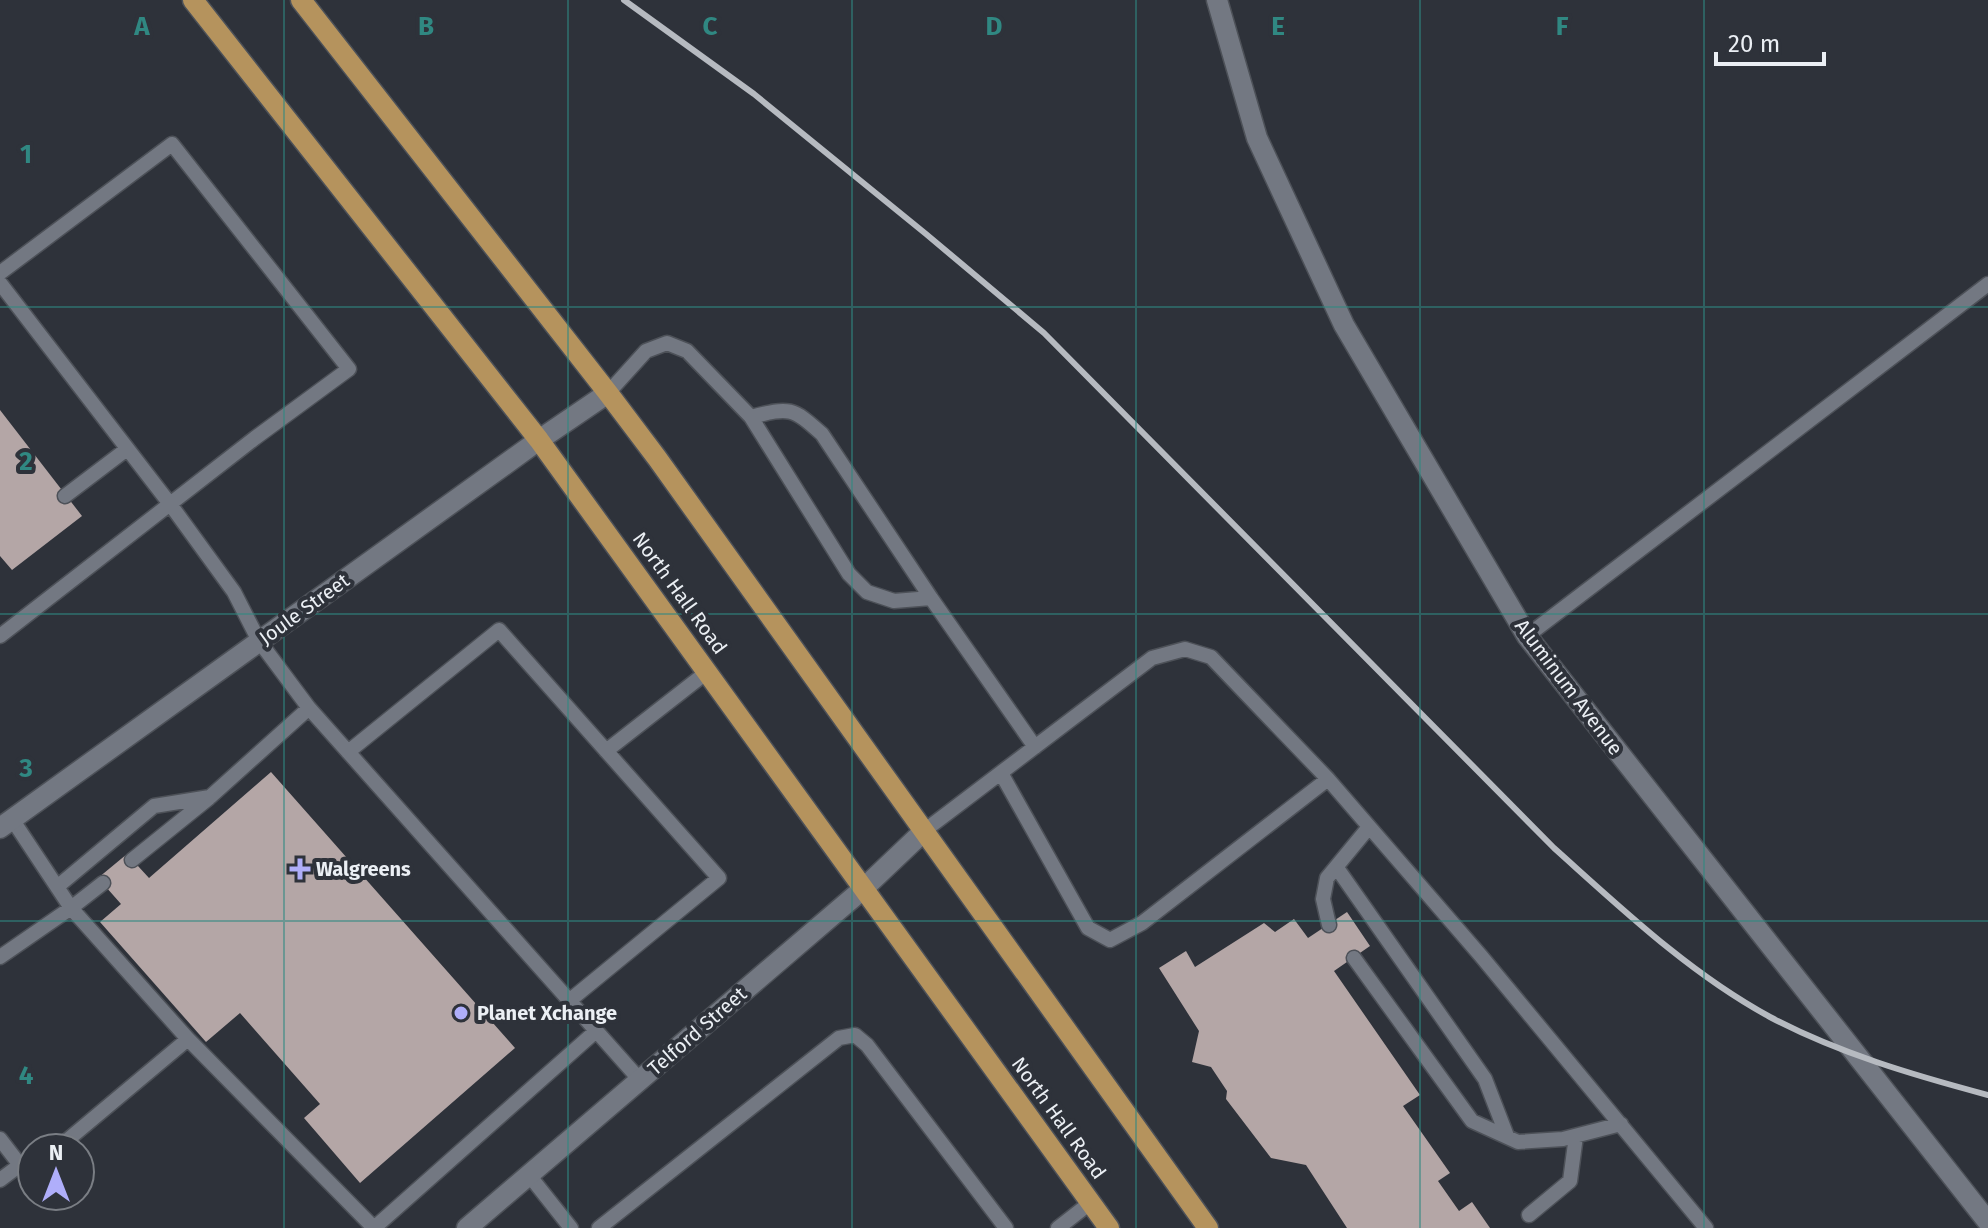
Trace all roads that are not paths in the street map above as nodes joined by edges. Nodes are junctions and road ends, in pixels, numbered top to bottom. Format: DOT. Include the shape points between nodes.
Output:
graph roads {
  1 [pos="193,0"];
  2 [pos="301,0"];
  3 [pos="1217,0"];
  4 [pos="0,273"];
  5 [pos="0,283"];
  6 [pos="1988,284"];
  7 [pos="608,393"];
  8 [pos="751,417"];
  9 [pos="539,440"];
  10 [pos="127,449"];
  11 [pos="65,496"];
  12 [pos="170,504"];
  13 [pos="931,598"];
  14 [pos="0,636"];
  15 [pos="1527,636"];
  16 [pos="259,641"];
  17 [pos="707,672"];
  18 [pos="309,708"];
  19 [pos="1035,747"];
  20 [pos="606,751"];
  21 [pos="348,752"];
  22 [pos="1001,773"];
  23 [pos="1328,779"];
  24 [pos="210,797"];
  25 [pos="6,823"];
  26 [pos="1369,827"];
  27 [pos="924,831"];
  28 [pos="132,860"];
  29 [pos="1337,868"];
  30 [pos="103,883"];
  31 [pos="57,887"];
  32 [pos="863,889"];
  33 [pos="71,908"];
  34 [pos="1329,925"];
  35 [pos="0,957"];
  36 [pos="1354,958"];
  37 [pos="569,1001"];
  38 [pos="596,1031"];
  39 [pos="188,1039"];
  40 [pos="640,1080"];
  41 [pos="1621,1124"];
  42 [pos="77,1132"];
  43 [pos="1507,1136"];
  44 [pos="1576,1136"];
  45 [pos="0,1139"];
  46 [pos="16,1154"];
  47 [pos="529,1175"];
  48 [pos="1090,1203"];
  49 [pos="1529,1215"];
  50 [pos="1988,1222"];
  51 [pos="374,1228"];
  52 [pos="467,1228"];
  53 [pos="571,1228"];
  54 [pos="599,1228"];
  55 [pos="1006,1228"];
  56 [pos="1058,1228"];
  57 [pos="1109,1228"];
  58 [pos="1208,1228"];
  59 [pos="1706,1228"];
  1 -- 9 [label="main road, North Hall Road"];
  2 -- 7 [label="main road"];
  3 -- 15 [label="street, Aluminum Avenue" via="1257,138 1344,325"];
  4 -- 12 [label="lane" via="172,144 349,369"];
  5 -- 10 [label="lane"];
  6 -- 15 [label="lane"];
  7 -- 8 [label="lane" via="646,351 667,343 687,351"];
  7 -- 9 [label="street, Joule Street"];
  7 -- 27 [label="main road"];
  8 -- 13 [label="lane" via="849,574 867,592 894,601"];
  8 -- 13 [label="lane" via="781,410 801,414 822,434"];
  9 -- 16 [label="street, Joule Street"];
  9 -- 17 [label="main road, North Hall Road"];
  10 -- 11 [label="lane"];
  10 -- 12 [label="lane"];
  12 -- 14 [label="lane"];
  12 -- 16 [label="lane" via="234,592"];
  13 -- 19 [label="lane"];
  15 -- 50 [label="street, Aluminum Avenue"];
  16 -- 18 [label="lane"];
  16 -- 25 [label="street, Joule Street"];
  17 -- 20 [label="lane"];
  17 -- 32 [label="main road, North Hall Road"];
  18 -- 21 [label="lane"];
  18 -- 24 [label="lane"];
  19 -- 22 [label="lane"];
  19 -- 23 [label="lane" via="1152,658 1185,649 1211,657"];
  20 -- 21 [label="lane" via="499,630"];
  20 -- 37 [label="lane" via="719,878"];
  21 -- 37 [label="lane"];
  22 -- 23 [label="lane" via="1088,928 1110,940 1142,923"];
  22 -- 27 [label="lane"];
  23 -- 26 [label="lane"];
  24 -- 28 [label="lane"];
  24 -- 31 [label="lane" via="154,806"];
  25 -- 31 [label="lane"];
  26 -- 29 [label="lane"];
  26 -- 41 [label="lane"];
  27 -- 32 [label="street, Telford Street"];
  27 -- 58 [label="main road"];
  29 -- 34 [label="lane" via="1327,878 1323,899"];
  29 -- 43 [label="lane" via="1485,1079"];
  30 -- 33 [label="lane"];
  31 -- 33 [label="lane"];
  32 -- 40 [label="street, Telford Street"];
  32 -- 48 [label="main road, North Hall Road"];
  33 -- 35 [label="lane"];
  33 -- 39 [label="lane"];
  36 -- 43 [label="lane" via="1472,1121"];
  37 -- 38 [label="lane"];
  38 -- 40 [label="lane"];
  38 -- 51 [label="lane"];
  39 -- 42 [label="lane"];
  39 -- 51 [label="lane"];
  40 -- 47 [label="street, Telford Street"];
  41 -- 44 [label="lane"];
  41 -- 59 [label="lane"];
  43 -- 44 [label="lane" via="1518,1142"];
  44 -- 49 [label="lane" via="1570,1181"];
  45 -- 46 [label="lane"];
  47 -- 52 [label="street, Telford Street"];
  47 -- 53 [label="lane"];
  48 -- 56 [label="lane"];
  48 -- 57 [label="main road, North Hall Road"];
  54 -- 55 [label="lane" via="839,1038 855,1035"];
}
